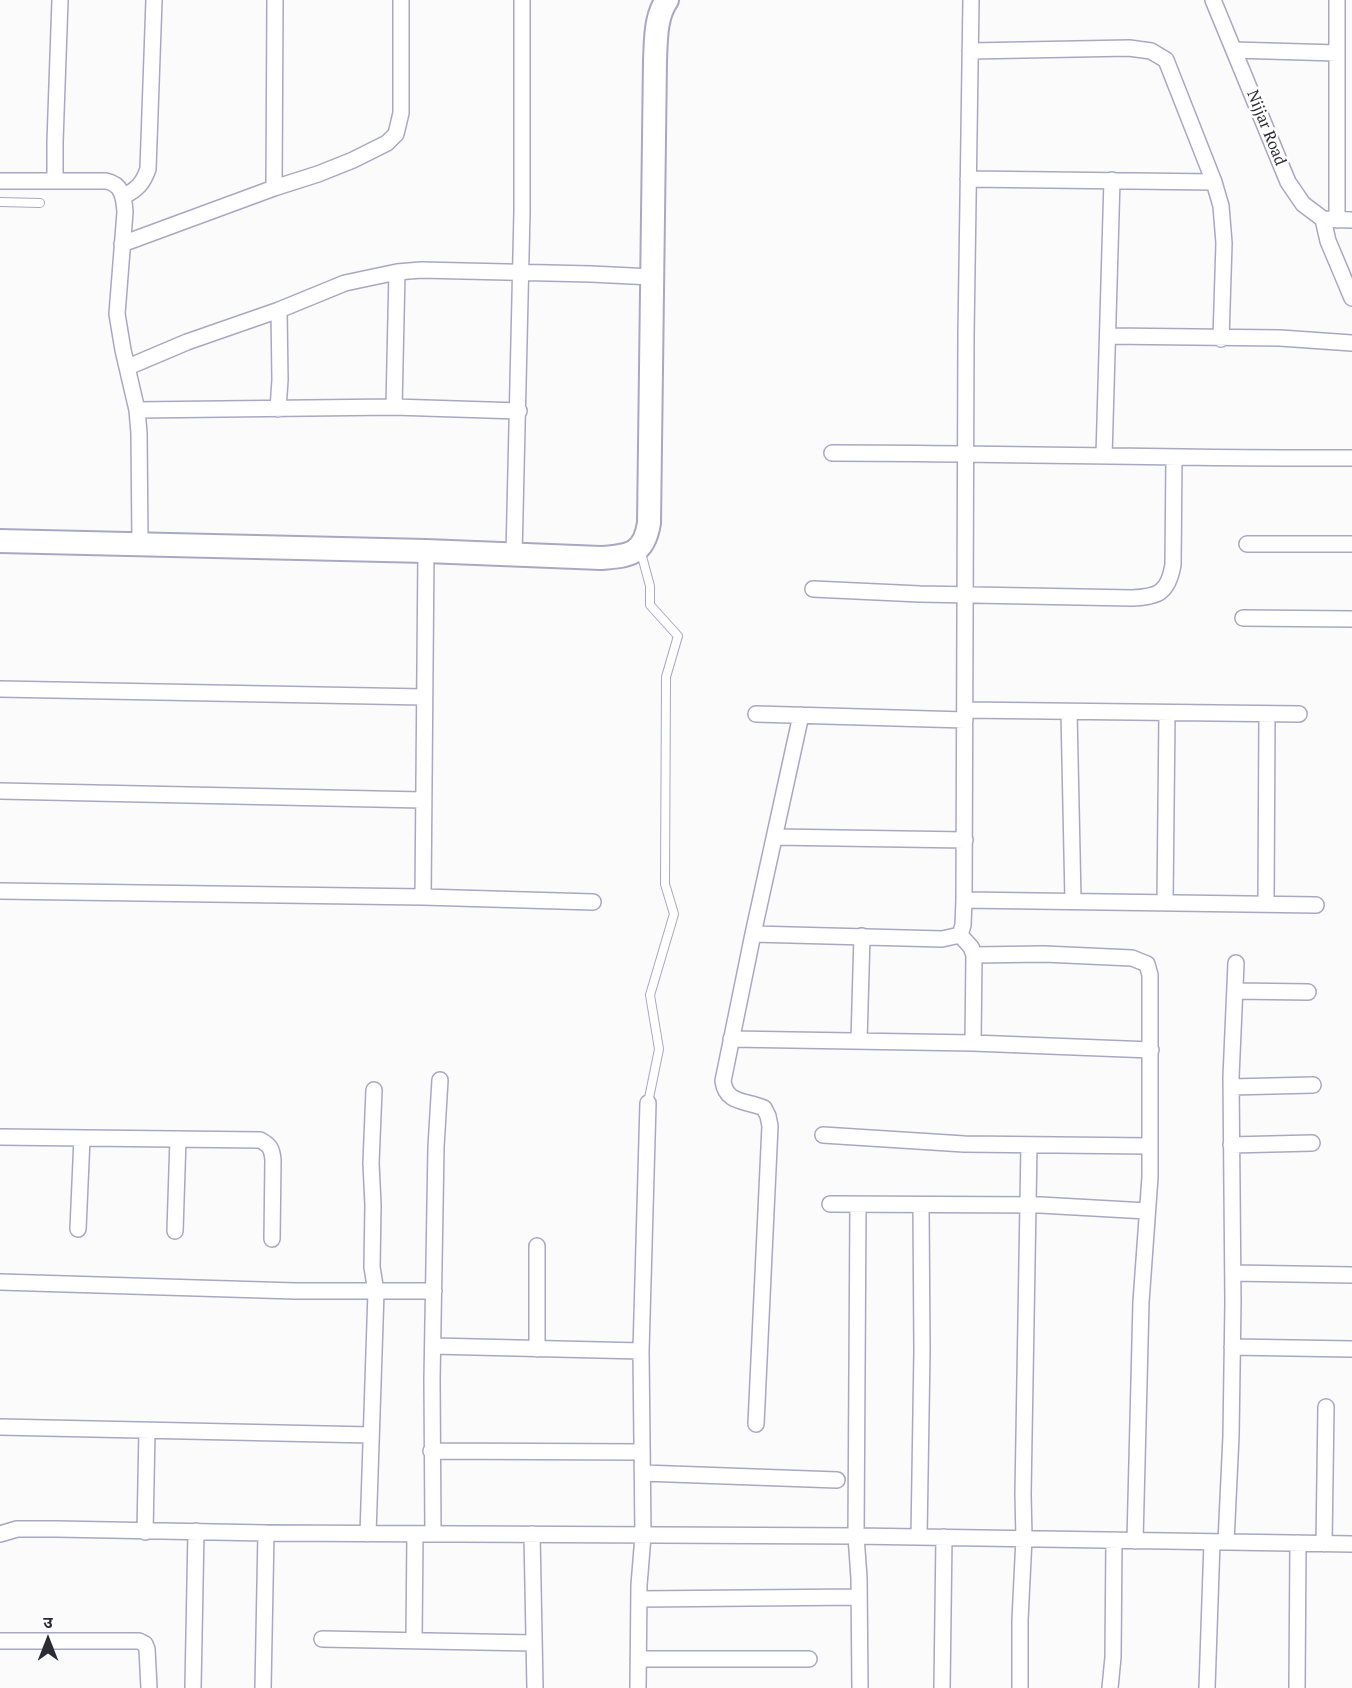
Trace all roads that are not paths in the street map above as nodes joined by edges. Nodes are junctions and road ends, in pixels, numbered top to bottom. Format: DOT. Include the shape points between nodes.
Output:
graph roads {
  1 [pos="60,0"];
  2 [pos="154,0"];
  3 [pos="275,0"];
  4 [pos="401,0"];
  5 [pos="522,0"];
  6 [pos="668,0"];
  7 [pos="971,0"];
  8 [pos="1213,0"];
  9 [pos="1337,0"];
  10 [pos="1234,50"];
  11 [pos="970,51"];
  12 [pos="1337,53"];
  13 [pos="968,179"];
  14 [pos="1112,180"];
  15 [pos="0,181"];
  16 [pos="55,181"];
  17 [pos="1214,182"];
  18 [pos="274,188"];
  19 [pos="124,196"];
  20 [pos="0,202"];
  21 [pos="40,203"];
  22 [pos="1338,220"];
  23 [pos="122,244"];
  24 [pos="397,272"];
  25 [pos="520,273"];
  26 [pos="652,277"];
  27 [pos="1352,298"];
  28 [pos="279,310"];
  29 [pos="1108,336"];
  30 [pos="1221,339"];
  31 [pos="1352,343"];
  32 [pos="128,367"];
  33 [pos="394,407"];
  34 [pos="278,409"];
  35 [pos="137,410"];
  36 [pos="519,411"];
  37 [pos="832,453"];
  38 [pos="966,453"];
  39 [pos="1104,456"];
  40 [pos="1174,457"];
  41 [pos="1352,458"];
  42 [pos="0,541"];
  43 [pos="140,544"];
  44 [pos="1246,544"];
  45 [pos="1352,544"];
  46 [pos="640,548"];
  47 [pos="426,551"];
  48 [pos="514,555"];
  49 [pos="813,589"];
  50 [pos="965,594"];
  51 [pos="1243,618"];
  52 [pos="1352,619"];
  53 [pos="0,689"];
  54 [pos="424,697"];
  55 [pos="1069,712"];
  56 [pos="756,714"];
  57 [pos="1167,714"];
  58 [pos="1267,714"];
  59 [pos="1299,714"];
  60 [pos="801,715"];
  61 [pos="964,715"];
  62 [pos="0,791"];
  63 [pos="422,800"];
  64 [pos="775,837"];
  65 [pos="965,840"];
  66 [pos="0,891"];
  67 [pos="423,897"];
  68 [pos="964,900"];
  69 [pos="1073,900"];
  70 [pos="593,902"];
  71 [pos="1165,902"];
  72 [pos="1266,903"];
  73 [pos="1316,905"];
  74 [pos="753,934"];
  75 [pos="960,935"];
  76 [pos="862,936"];
  77 [pos="974,954"];
  78 [pos="1236,963"];
  79 [pos="1235,991"];
  80 [pos="1308,992"];
  81 [pos="731,1039"];
  82 [pos="859,1041"];
  83 [pos="973,1043"];
  84 [pos="1151,1050"];
  85 [pos="440,1080"];
  86 [pos="1313,1085"];
  87 [pos="1231,1087"];
  88 [pos="374,1090"];
  89 [pos="648,1103"];
  90 [pos="823,1136"];
  91 [pos="0,1137"];
  92 [pos="82,1138"];
  93 [pos="178,1139"];
  94 [pos="1312,1143"];
  95 [pos="1029,1144"];
  96 [pos="1231,1144"];
  97 [pos="1149,1146"];
  98 [pos="830,1204"];
  99 [pos="858,1204"];
  100 [pos="921,1205"];
  101 [pos="1028,1205"];
  102 [pos="1147,1211"];
  103 [pos="78,1229"];
  104 [pos="175,1231"];
  105 [pos="272,1239"];
  106 [pos="537,1246"];
  107 [pos="1233,1273"];
  108 [pos="1352,1275"];
  109 [pos="0,1282"];
  110 [pos="376,1292"];
  111 [pos="434,1292"];
  112 [pos="433,1346"];
  113 [pos="1232,1347"];
  114 [pos="537,1349"];
  115 [pos="1352,1349"];
  116 [pos="641,1351"];
  117 [pos="1326,1407"];
  118 [pos="756,1424"];
  119 [pos="0,1427"];
  120 [pos="147,1430"];
  121 [pos="371,1435"];
  122 [pos="431,1451"];
  123 [pos="641,1452"];
  124 [pos="643,1473"];
  125 [pos="837,1480"];
  126 [pos="196,1531"];
  127 [pos="145,1532"];
  128 [pos="266,1533"];
  129 [pos="0,1534"];
  130 [pos="368,1534"];
  131 [pos="415,1534"];
  132 [pos="433,1534"];
  133 [pos="532,1534"];
  134 [pos="643,1536"];
  135 [pos="856,1536"];
  136 [pos="919,1537"];
  137 [pos="944,1537"];
  138 [pos="1024,1539"];
  139 [pos="1114,1540"];
  140 [pos="1135,1541"];
  141 [pos="1219,1542"];
  142 [pos="1298,1543"];
  143 [pos="1324,1544"];
  144 [pos="1352,1544"];
  145 [pos="859,1597"];
  146 [pos="639,1599"];
  147 [pos="322,1639"];
  148 [pos="414,1640"];
  149 [pos="0,1641"];
  150 [pos="533,1643"];
  151 [pos="638,1659"];
  152 [pos="809,1659"];
  153 [pos="193,1687"];
  154 [pos="149,1688"];
  155 [pos="263,1688"];
  156 [pos="535,1688"];
  157 [pos="638,1688"];
  158 [pos="860,1688"];
  159 [pos="942,1688"];
  160 [pos="1020,1688"];
  161 [pos="1110,1688"];
  162 [pos="1207,1688"];
  163 [pos="1297,1688"];
  1 -- 16 [label="street"];
  2 -- 19 [label="street" via="148,168 144,182"];
  3 -- 18 [label="street"];
  4 -- 18 [label="street" via="401,113 396,134 387,143 353,160"];
  5 -- 25 [label="street"];
  6 -- 26 [label="street" via="662,8 654,61"];
  7 -- 11 [label="street"];
  8 -- 10 [label="street, Nijjar Road"];
  9 -- 12 [label="street"];
  10 -- 12 [label="street"];
  10 -- 22 [label="street, Nijjar Road" via="1288,182 1303,204"];
  11 -- 13 [label="street"];
  11 -- 17 [label="street" via="1109,47 1151,51 1166,60 1173,74"];
  12 -- 22 [label="street"];
  13 -- 14 [label="street"];
  13 -- 38 [label="street"];
  14 -- 17 [label="street"];
  14 -- 29 [label="street"];
  15 -- 16 [label="street"];
  16 -- 19 [label="street" via="112,182"];
  17 -- 30 [label="street" via="1221,206 1224,243"];
  18 -- 23 [label="street"];
  19 -- 23 [label="street"];
  20 -- 21 [label="lane"];
  22 -- 27 [label="street" via="1328,241"];
  23 -- 32 [label="street" via="117,314"];
  24 -- 25 [label="street"];
  24 -- 28 [label="street" via="345,283"];
  24 -- 33 [label="street"];
  25 -- 26 [label="street"];
  25 -- 36 [label="street"];
  26 -- 46 [label="street" via="649,523 647,538"];
  28 -- 32 [label="street"];
  28 -- 34 [label="street"];
  29 -- 30 [label="street"];
  29 -- 39 [label="street"];
  30 -- 31 [label="street"];
  32 -- 35 [label="street"];
  33 -- 34 [label="street"];
  33 -- 36 [label="street"];
  34 -- 35 [label="street"];
  35 -- 43 [label="street"];
  36 -- 48 [label="street"];
  37 -- 38 [label="street"];
  38 -- 39 [label="street"];
  38 -- 50 [label="street"];
  39 -- 40 [label="street"];
  40 -- 41 [label="street"];
  40 -- 50 [label="street" via="1173,565 1171,578 1155,597"];
  42 -- 43 [label="street"];
  43 -- 47 [label="street"];
  44 -- 45 [label="street"];
  46 -- 48 [label="street" via="625,556 602,558"];
  46 -- 89 [label="lane" via="650,586 650,605 678,636 666,677 665,884 674,914 650,994 659,1049"];
  47 -- 48 [label="street"];
  47 -- 54 [label="street"];
  49 -- 50 [label="street"];
  50 -- 61 [label="street"];
  51 -- 52 [label="street"];
  53 -- 54 [label="street"];
  54 -- 63 [label="street"];
  55 -- 57 [label="street"];
  55 -- 61 [label="street"];
  55 -- 69 [label="street"];
  56 -- 60 [label="street"];
  57 -- 58 [label="street"];
  57 -- 71 [label="street"];
  58 -- 59 [label="street"];
  58 -- 72 [label="street"];
  60 -- 61 [label="street"];
  60 -- 64 [label="street"];
  61 -- 65 [label="street"];
  62 -- 63 [label="street"];
  63 -- 67 [label="street"];
  64 -- 65 [label="street"];
  64 -- 74 [label="street"];
  65 -- 68 [label="street"];
  66 -- 67 [label="street"];
  67 -- 70 [label="street"];
  68 -- 69 [label="street"];
  68 -- 75 [label="street"];
  69 -- 71 [label="street"];
  71 -- 72 [label="street"];
  72 -- 73 [label="street"];
  74 -- 76 [label="street"];
  74 -- 81 [label="street"];
  75 -- 76 [label="street" via="942,939"];
  75 -- 77 [label="street"];
  76 -- 82 [label="street"];
  77 -- 83 [label="street"];
  77 -- 84 [label="street" via="1140,960 1147,964 1150,975"];
  78 -- 79 [label="street"];
  79 -- 80 [label="street"];
  79 -- 87 [label="street"];
  81 -- 82 [label="street"];
  81 -- 118 [label="street" via="724,1091 731,1098 764,1108 770,1126"];
  82 -- 83 [label="street"];
  83 -- 84 [label="street"];
  84 -- 97 [label="street"];
  85 -- 111 [label="street"];
  86 -- 87 [label="street"];
  87 -- 96 [label="street"];
  88 -- 110 [label="street" via="372,1267"];
  89 -- 116 [label="street"];
  90 -- 95 [label="street"];
  91 -- 92 [label="street"];
  92 -- 93 [label="street"];
  92 -- 103 [label="street"];
  93 -- 104 [label="street"];
  93 -- 105 [label="street" via="260,1140 267,1144 273,1160"];
  94 -- 96 [label="street"];
  95 -- 97 [label="street"];
  95 -- 101 [label="street"];
  96 -- 107 [label="street"];
  97 -- 102 [label="street"];
  98 -- 99 [label="street"];
  99 -- 100 [label="street"];
  99 -- 135 [label="street"];
  100 -- 101 [label="street"];
  100 -- 136 [label="street"];
  101 -- 102 [label="street"];
  101 -- 138 [label="street"];
  102 -- 140 [label="street"];
  106 -- 114 [label="street"];
  107 -- 108 [label="street"];
  107 -- 113 [label="street"];
  109 -- 110 [label="street"];
  110 -- 111 [label="street"];
  110 -- 121 [label="street"];
  111 -- 112 [label="street"];
  112 -- 114 [label="street"];
  112 -- 122 [label="street"];
  113 -- 115 [label="street"];
  113 -- 141 [label="street" via="1231,1436"];
  114 -- 116 [label="street"];
  116 -- 123 [label="street"];
  117 -- 143 [label="street"];
  119 -- 120 [label="street"];
  120 -- 121 [label="street"];
  120 -- 127 [label="street"];
  121 -- 130 [label="street"];
  122 -- 123 [label="street"];
  122 -- 132 [label="street"];
  123 -- 124 [label="street"];
  124 -- 125 [label="street"];
  124 -- 134 [label="street"];
  126 -- 127 [label="street"];
  126 -- 128 [label="street"];
  126 -- 153 [label="street"];
  127 -- 129 [label="street" via="16,1529"];
  128 -- 130 [label="street"];
  128 -- 155 [label="street"];
  130 -- 131 [label="street"];
  131 -- 132 [label="street"];
  131 -- 148 [label="street"];
  132 -- 133 [label="street"];
  133 -- 134 [label="street"];
  133 -- 150 [label="street"];
  134 -- 135 [label="street"];
  134 -- 146 [label="street"];
  135 -- 136 [label="street"];
  135 -- 145 [label="street"];
  136 -- 137 [label="street"];
  137 -- 138 [label="street"];
  137 -- 159 [label="street"];
  138 -- 139 [label="street"];
  138 -- 160 [label="street"];
  139 -- 140 [label="street"];
  139 -- 161 [label="street"];
  140 -- 141 [label="street"];
  141 -- 142 [label="street"];
  141 -- 162 [label="street"];
  142 -- 143 [label="street"];
  142 -- 163 [label="street"];
  143 -- 144 [label="street"];
  145 -- 146 [label="street"];
  145 -- 158 [label="street"];
  146 -- 151 [label="street"];
  147 -- 148 [label="street"];
  148 -- 150 [label="street"];
  149 -- 154 [label="street" via="139,1641 147,1649"];
  150 -- 156 [label="street"];
  151 -- 152 [label="street"];
  151 -- 157 [label="street"];
}
